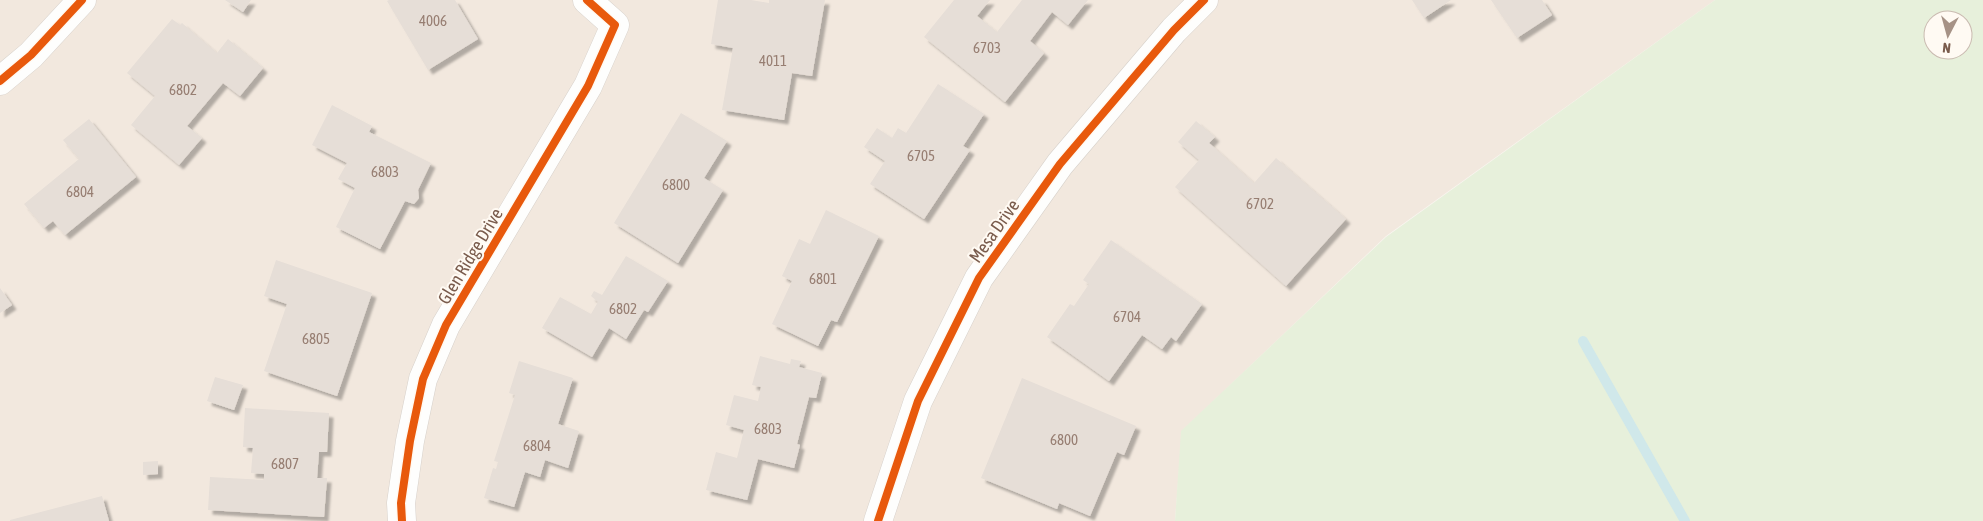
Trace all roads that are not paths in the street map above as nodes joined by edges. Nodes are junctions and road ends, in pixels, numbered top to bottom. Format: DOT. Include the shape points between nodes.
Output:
graph roads {
  1 [pos="82,0"];
  2 [pos="587,0"];
  3 [pos="1204,0"];
  4 [pos="0,81"];
  5 [pos="402,521"];
  6 [pos="878,521"];
  1 -- 4 [label="street" via="31,55"];
  2 -- 5 [label="street, Glen Ridge Drive" via="615,25 588,86 446,325 421,388 401,503"];
  3 -- 6 [label="street, Mesa Drive" via="1174,30 1060,164 979,278 918,401"];
}
